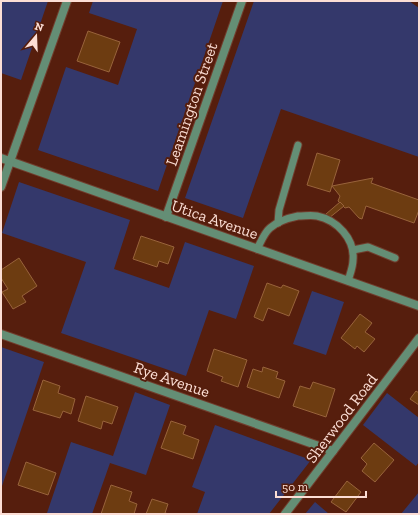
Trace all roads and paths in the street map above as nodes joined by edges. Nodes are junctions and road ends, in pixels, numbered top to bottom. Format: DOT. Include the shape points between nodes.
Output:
graph roads {
  1 [pos="67,1"];
  2 [pos="242,1"];
  3 [pos="298,145"];
  4 [pos="1,158"];
  5 [pos="10,162"];
  6 [pos="1,187"];
  7 [pos="166,217"];
  8 [pos="278,223"];
  9 [pos="257,249"];
  10 [pos="353,250"];
  11 [pos="395,258"];
  12 [pos="348,281"];
  13 [pos="419,306"];
  14 [pos="1,334"];
  15 [pos="419,338"];
  16 [pos="333,451"];
  17 [pos="285,514"];
  1 -- 5 [label="street"];
  2 -- 7 [label="street, Leamington Street"];
  3 -- 8 [label="lane" via="279,210"];
  4 -- 5 [label="street, Utica Avenue"];
  5 -- 6 [label="street"];
  5 -- 7 [label="street, Utica Avenue"];
  7 -- 9 [label="street, Utica Avenue"];
  8 -- 9 [label="lane" via="269,229"];
  8 -- 10 [label="lane" via="294,217 322,217 338,226 350,241"];
  9 -- 12 [label="street, Utica Avenue"];
  10 -- 11 [label="lane" via="368,247"];
  10 -- 12 [label="lane" via="354,259"];
  12 -- 13 [label="street, Utica Avenue"];
  14 -- 16 [label="street, Rye Avenue"];
  15 -- 16 [label="street, Sherwood Road"];
  16 -- 17 [label="street, Sherwood Road"];
}
